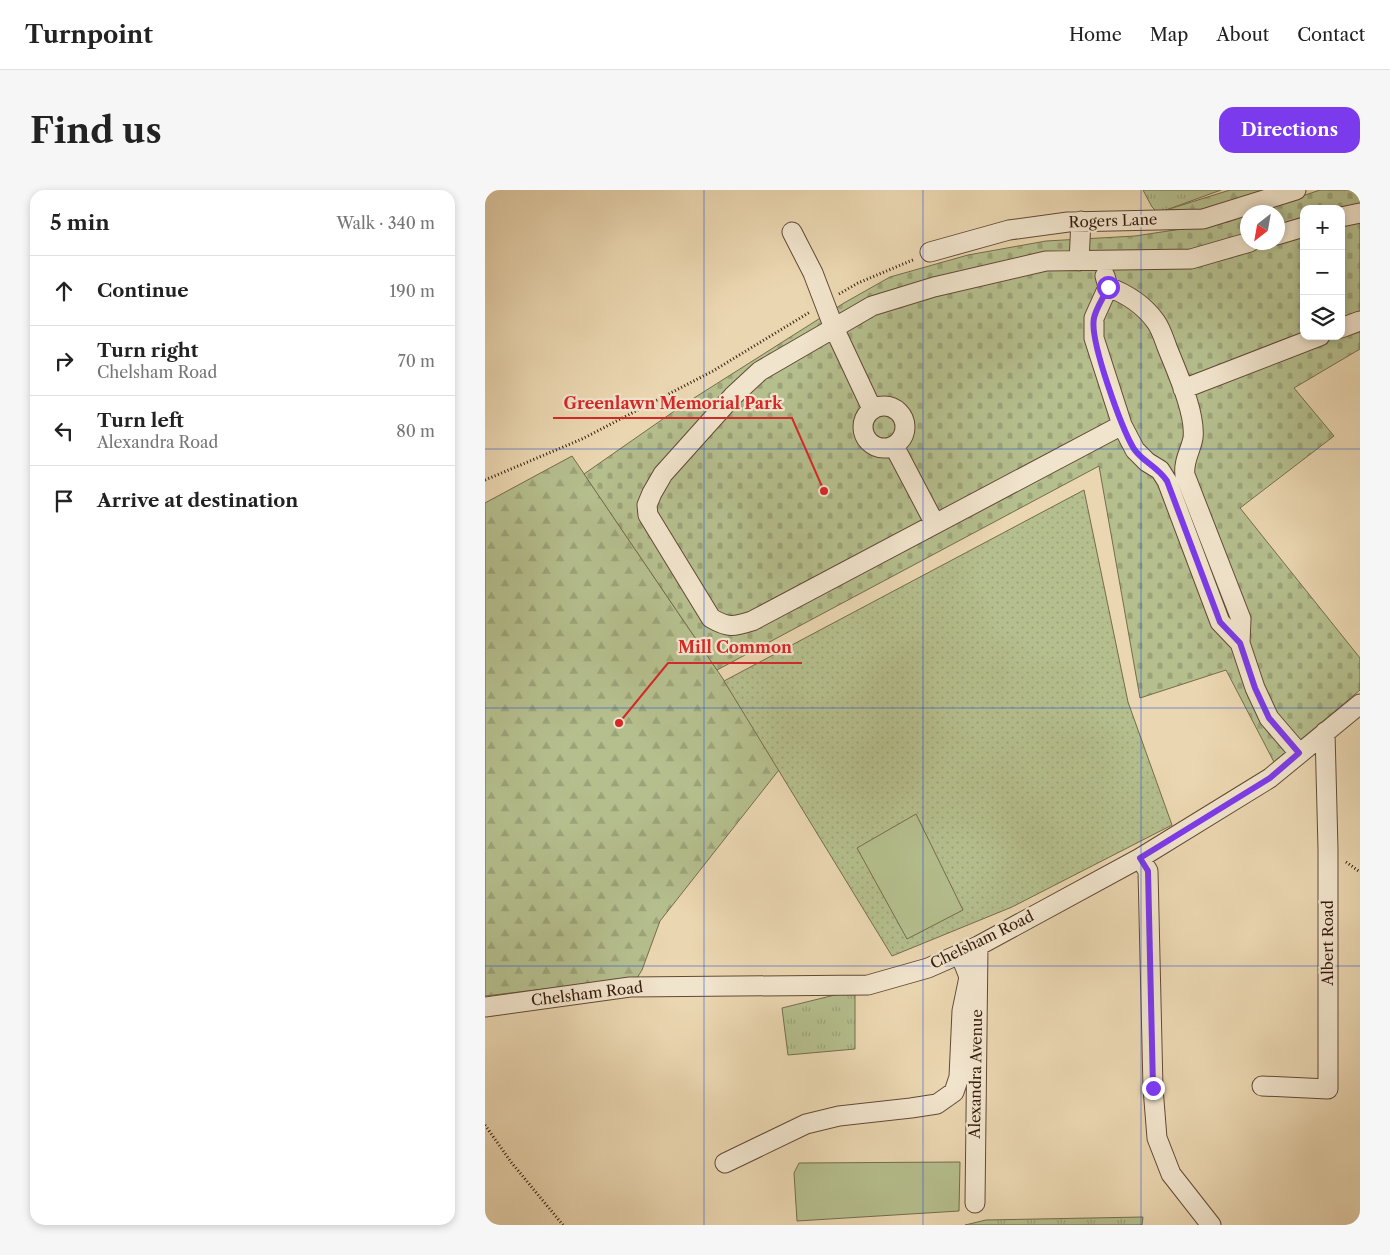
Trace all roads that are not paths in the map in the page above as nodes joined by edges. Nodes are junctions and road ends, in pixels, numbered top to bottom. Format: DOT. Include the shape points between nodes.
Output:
graph roads {
  1 [pos="1296,190"];
  2 [pos="1360,213"];
  3 [pos="1345,216"];
  4 [pos="1081,221"];
  5 [pos="1300,228"];
  6 [pos="792,232"];
  7 [pos="1285,233"];
  8 [pos="1240,245"];
  9 [pos="930,252"];
  10 [pos="1102,260"];
  11 [pos="1079,261"];
  12 [pos="1108,287"];
  13 [pos="1360,321"];
  14 [pos="1345,327"];
  15 [pos="834,328"];
  16 [pos="1310,340"];
  17 [pos="1183,389"];
  18 [pos="872,409"];
  19 [pos="1122,425"];
  20 [pos="894,446"];
  21 [pos="1184,470"];
  22 [pos="1165,478"];
  23 [pos="935,524"];
  24 [pos="1240,643"];
  25 [pos="1360,704"];
  26 [pos="1325,732"];
  27 [pos="1299,753"];
  28 [pos="1140,858"];
  29 [pos="978,946"];
  30 [pos="960,954"];
  31 [pos="485,1007"];
  32 [pos="1262,1086"];
  33 [pos="725,1163"];
  34 [pos="975,1203"];
  35 [pos="1211,1225"];
  1 -- 4 [label="street, Rogers Lane" via="1203,219"];
  2 -- 3 [label="street"];
  4 -- 9 [label="street, Rogers Lane" via="1009,230"];
  4 -- 11 [label="street"];
  5 -- 7 [label="street"];
  6 -- 15 [label="street" via="813,273"];
  8 -- 10 [label="street" via="1191,259"];
  10 -- 11 [label="street"];
  10 -- 12 [label="street"];
  11 -- 15 [label="street" via="1046,261 934,287 873,306"];
  12 -- 17 [label="street" via="1139,303 1157,323"];
  12 -- 19 [label="street" via="1094,318 1094,338"];
  13 -- 14 [label="street"];
  15 -- 18 [label="street"];
  15 -- 23 [label="street" via="760,371 733,396 663,474 647,505 648,515 711,618 724,626 752,621"];
  16 -- 17 [label="street"];
  17 -- 21 [label="street" via="1193,437"];
  18 -- 20 [label="street" via="863,421 864,435 873,446"];
  18 -- 20 [label="street" via="892,406 903,416 906,430"];
  19 -- 22 [label="street" via="1135,450"];
  19 -- 23 [label="street"];
  20 -- 23 [label="street"];
  21 -- 22 [label="street"];
  21 -- 24 [label="street" via="1241,619"];
  22 -- 24 [label="street" via="1220,622"];
  24 -- 27 [label="street" via="1269,718"];
  25 -- 26 [label="street, Chelsham Road"];
  26 -- 27 [label="street, Chelsham Road"];
  26 -- 32 [label="street, Albert Road" via="1328,1089"];
  27 -- 28 [label="street, Chelsham Road" via="1270,778"];
  28 -- 29 [label="street, Chelsham Road"];
  28 -- 35 [label="street" via="1148,871 1157,1138 1171,1174"];
  29 -- 30 [label="street, Chelsham Road"];
  29 -- 34 [label="street, Alexandra Avenue"];
  30 -- 31 [label="street, Chelsham Road" via="928,968 868,985 630,987"];
  30 -- 33 [label="street" via="969,977 962,1010 959,1077 954,1092 937,1104 839,1116 807,1124"];
}
